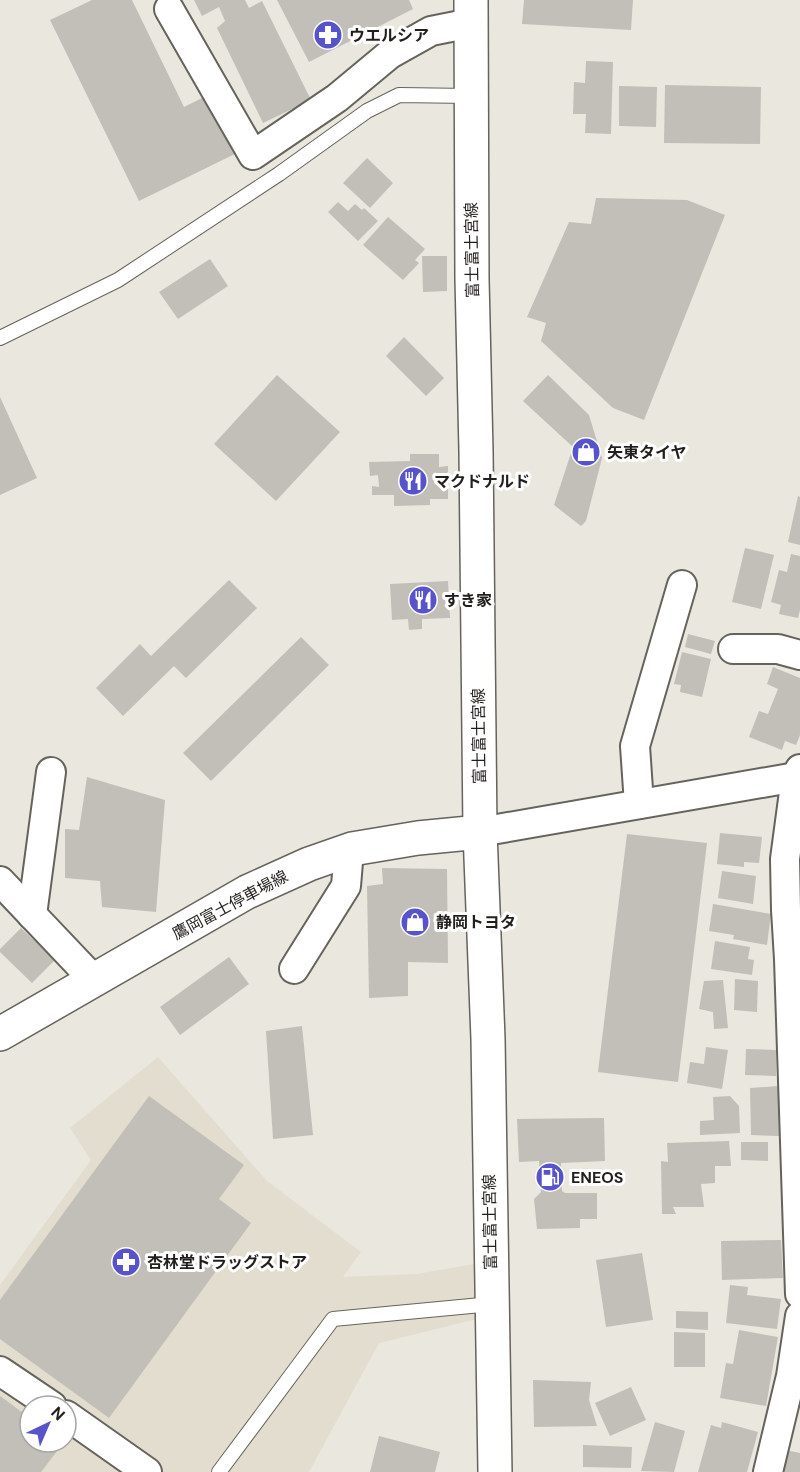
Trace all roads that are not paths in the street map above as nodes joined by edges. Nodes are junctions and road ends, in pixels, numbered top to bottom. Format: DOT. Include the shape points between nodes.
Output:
graph roads {
  1 [pos="169,9"];
  2 [pos="471,11"];
  3 [pos="470,96"];
  4 [pos="0,338"];
  5 [pos="682,585"];
  6 [pos="733,649"];
  7 [pos="800,655"];
  8 [pos="51,772"];
  9 [pos="798,773"];
  10 [pos="639,804"];
  11 [pos="480,832"];
  12 [pos="349,850"];
  13 [pos="0,880"];
  14 [pos="32,915"];
  15 [pos="795,958"];
  16 [pos="294,969"];
  17 [pos="94,980"];
  18 [pos="0,1034"];
  19 [pos="799,1208"];
  20 [pos="800,1294"];
  21 [pos="492,1304"];
  22 [pos="800,1316"];
  23 [pos="0,1371"];
  24 [pos="796,1375"];
  25 [pos="34,1394"];
  26 [pos="78,1423"];
  27 [pos="147,1472"];
  28 [pos="219,1472"];
  29 [pos="495,1472"];
  30 [pos="768,1472"];
  1 -- 2 [label="street" via="253,155 337,98 390,54"];
  2 -- 3 [label="main road, 富士富士宮線"];
  3 -- 4 [label="lane" via="399,94 118,280"];
  3 -- 11 [label="main road, 富士富士宮線"];
  5 -- 10 [label="street" via="635,746"];
  6 -- 7 [label="street" via="778,649"];
  8 -- 14 [label="street"];
  9 -- 10 [label="street"];
  9 -- 15 [label="street" via="785,859 786,910"];
  10 -- 11 [label="street"];
  11 -- 12 [label="main road, 鷹岡富士停車場線"];
  11 -- 21 [label="main road, 富士富士宮線"];
  12 -- 16 [label="street" via="346,886"];
  12 -- 17 [label="main road, 鷹岡富士停車場線" via="247,892"];
  13 -- 14 [label="street"];
  14 -- 17 [label="street"];
  15 -- 19 [label="street"];
  17 -- 18 [label="main road, 鷹岡富士停車場線"];
  19 -- 20 [label="street"];
  21 -- 28 [label="lane" via="333,1319"];
  21 -- 29 [label="main road, 富士富士宮線"];
  22 -- 24 [label="street"];
  23 -- 25 [label="street"];
  24 -- 30 [label="street"];
  26 -- 27 [label="street"];
}
